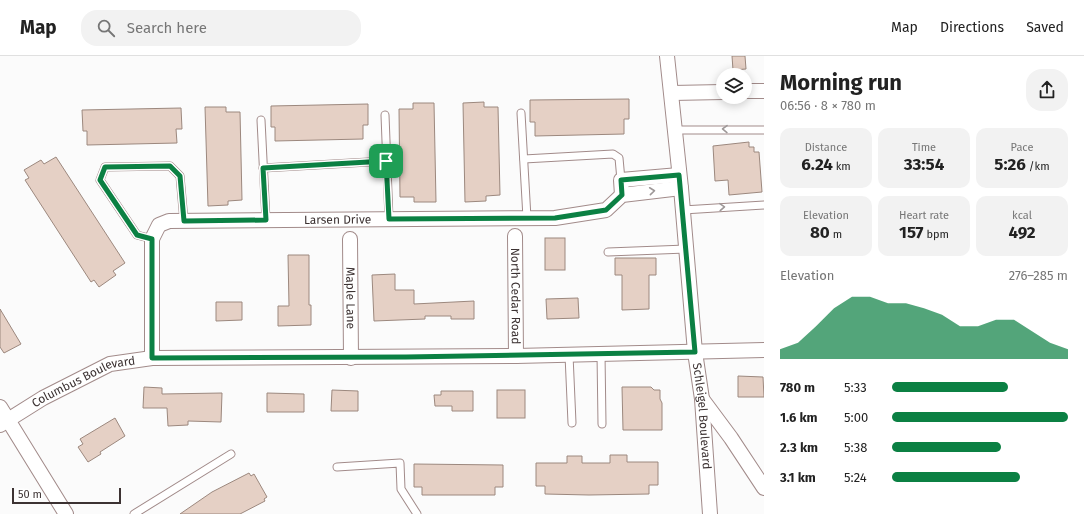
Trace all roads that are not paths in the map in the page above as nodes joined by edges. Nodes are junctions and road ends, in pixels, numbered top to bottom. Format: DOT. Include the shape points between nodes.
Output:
graph roads {
  1 [pos="667,56"];
  2 [pos="752,91"];
  3 [pos="764,91"];
  4 [pos="716,92"];
  5 [pos="672,93"];
  6 [pos="521,113"];
  7 [pos="385,115"];
  8 [pos="261,120"];
  9 [pos="675,130"];
  10 [pos="764,130"];
  11 [pos="524,159"];
  12 [pos="386,161"];
  13 [pos="263,168"];
  14 [pos="621,180"];
  15 [pos="680,181"];
  16 [pos="622,195"];
  17 [pos="764,205"];
  18 [pos="683,210"];
  19 [pos="527,218"];
  20 [pos="389,219"];
  21 [pos="266,220"];
  22 [pos="184,221"];
  23 [pos="515,236"];
  24 [pos="152,239"];
  25 [pos="350,239"];
  26 [pos="686,249"];
  27 [pos="608,252"];
  28 [pos="764,350"];
  29 [pos="695,352"];
  30 [pos="569,354"];
  31 [pos="601,354"];
  32 [pos="516,356"];
  33 [pos="152,358"];
  34 [pos="351,358"];
  35 [pos="702,399"];
  36 [pos="0,407"];
  37 [pos="4,422"];
  38 [pos="572,423"];
  39 [pos="602,424"];
  40 [pos="231,454"];
  41 [pos="337,467"];
  42 [pos="764,488"];
  43 [pos="66,514"];
  44 [pos="134,514"];
  45 [pos="417,514"];
  46 [pos="710,514"];
  1 -- 5 [label="street, Schleigel Boulevard"];
  2 -- 3 [label="street"];
  4 -- 5 [label="street"];
  5 -- 9 [label="street, Schleigel Boulevard"];
  6 -- 11 [label="lane"];
  7 -- 12 [label="lane"];
  8 -- 13 [label="lane"];
  10 -- 9 [label="lane, one-way"];
  9 -- 15 [label="street, Schleigel Boulevard"];
  11 -- 14 [label="lane" via="613,154 619,158"];
  11 -- 19 [label="lane"];
  12 -- 13 [label="lane"];
  12 -- 20 [label="lane"];
  13 -- 21 [label="lane"];
  14 -- 15 [label="street"];
  14 -- 16 [label="street"];
  16 -- 15 [label="street, one-way"];
  15 -- 18 [label="street, Schleigel Boulevard"];
  16 -- 19 [label="street, Larsen Drive" via="606,210 555,218"];
  18 -- 17 [label="lane, one-way"];
  18 -- 26 [label="street, Schleigel Boulevard"];
  19 -- 20 [label="street, Larsen Drive"];
  20 -- 21 [label="street, Larsen Drive"];
  21 -- 22 [label="street, Larsen Drive"];
  22 -- 24 [label="street, Larsen Drive" via="159,225"];
  22 -- 24 [label="lane" via="180,176 170,166 105,167 100,180 137,235"];
  23 -- 32 [label="street, North Cedar Road"];
  24 -- 33 [label="street"];
  25 -- 34 [label="street, Maple Lane"];
  26 -- 27 [label="lane"];
  26 -- 29 [label="street, Schleigel Boulevard"];
  28 -- 29 [label="street, Columbus Boulevard"];
  29 -- 31 [label="street, Columbus Boulevard"];
  29 -- 35 [label="street, Schleigel Boulevard"];
  30 -- 31 [label="street, Columbus Boulevard"];
  30 -- 32 [label="street, Columbus Boulevard"];
  30 -- 38 [label="lane"];
  31 -- 39 [label="lane"];
  32 -- 34 [label="street, Columbus Boulevard"];
  33 -- 34 [label="street, Columbus Boulevard"];
  33 -- 37 [label="street, Columbus Boulevard" via="110,364 43,398"];
  35 -- 42 [label="street"];
  35 -- 46 [label="street, Schleigel Boulevard"];
  36 -- 37 [label="street"];
  37 -- 43 [label="street"];
  40 -- 44 [label="lane"];
  41 -- 45 [label="lane" via="400,463 401,489"];
}
